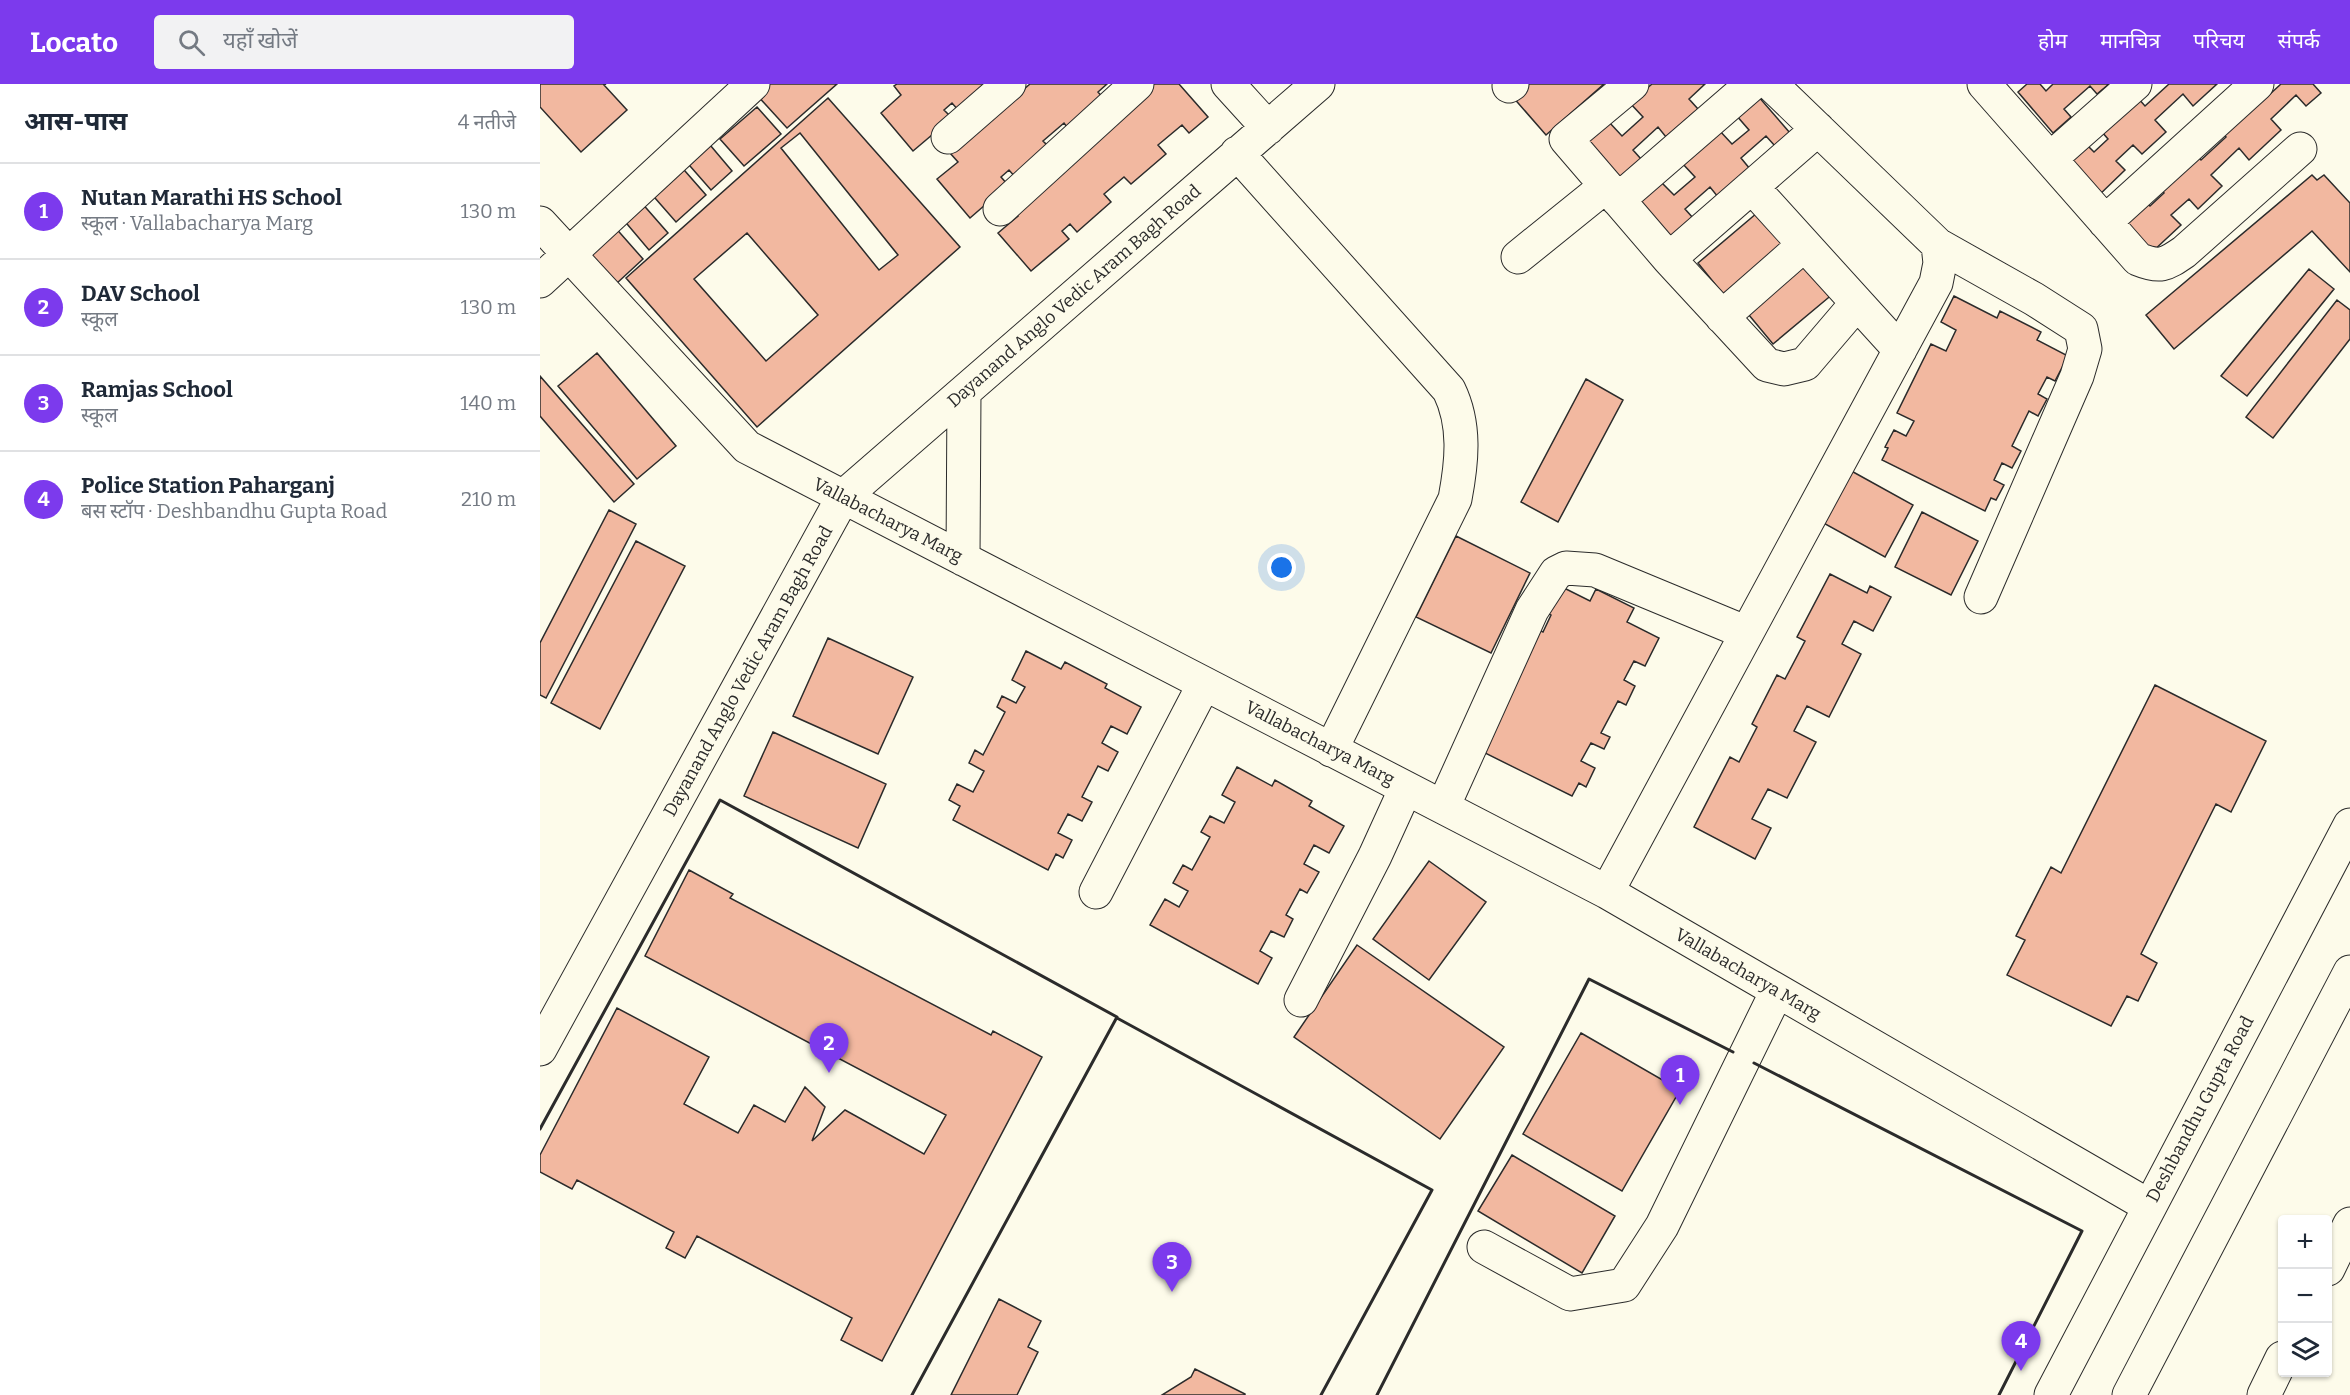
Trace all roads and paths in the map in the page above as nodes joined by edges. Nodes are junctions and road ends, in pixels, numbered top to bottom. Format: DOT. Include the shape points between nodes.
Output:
graph roads {
  1 [pos="753,84"];
  2 [pos="1009,84"];
  3 [pos="1137,84"];
  4 [pos="1228,84"];
  5 [pos="1318,84"];
  6 [pos="1632,84"];
  7 [pos="1752,84"];
  8 [pos="1771,84"];
  9 [pos="2134,84"];
  10 [pos="2257,84"];
  11 [pos="1998,89"];
  12 [pos="1268,128"];
  13 [pos="1818,129"];
  14 [pos="948,136"];
  15 [pos="2300,149"];
  16 [pos="1237,153"];
  17 [pos="2050,159"];
  18 [pos="1752,187"];
  19 [pos="1612,193"];
  20 [pos="1000,209"];
  21 [pos="2105,222"];
  22 [pos="540,223"];
  23 [pos="1804,245"];
  24 [pos="1938,245"];
  25 [pos="569,255"];
  26 [pos="1518,257"];
  27 [pos="1669,259"];
  28 [pos="540,281"];
  29 [pos="1857,303"];
  30 [pos="1722,317"];
  31 [pos="1900,350"];
  32 [pos="964,392"];
  33 [pos="843,497"];
  34 [pos="963,559"];
  35 [pos="1981,597"];
  36 [pos="1747,633"];
  37 [pos="1204,684"];
  38 [pos="1331,750"];
  39 [pos="1406,788"];
  40 [pos="1443,807"];
  41 [pos="2350,825"];
  42 [pos="1096,892"];
  43 [pos="1606,892"];
  44 [pos="2350,972"];
  45 [pos="1777,990"];
  46 [pos="1301,1000"];
  47 [pos="540,1049"];
  48 [pos="2149,1206"];
  49 [pos="2350,1224"];
  50 [pos="1484,1247"];
  51 [pos="2332,1261"];
  52 [pos="2278,1368"];
  53 [pos="2051,1395"];
  54 [pos="2129,1395"];
  55 [pos="2264,1395"];
  1 -- 25 [label="street"];
  2 -- 14 [label="street"];
  3 -- 20 [label="street"];
  4 -- 12 [label="street"];
  5 -- 12 [label="street, Dayanand Anglo Vedic Aram Bagh Road"];
  6 -- 19 [label="street" via="1566,139"];
  7 -- 19 [label="street"];
  8 -- 13 [label="street"];
  9 -- 17 [label="street"];
  10 -- 21 [label="street"];
  11 -- 17 [label="street"];
  12 -- 16 [label="street, Dayanand Anglo Vedic Aram Bagh Road"];
  13 -- 18 [label="street"];
  13 -- 24 [label="street"];
  15 -- 21 [label="street" via="2168,263 2154,266 2138,259"];
  16 -- 32 [label="street, Dayanand Anglo Vedic Aram Bagh Road"];
  16 -- 38 [label="street" via="1449,390 1458,410 1462,455 1455,499"];
  17 -- 21 [label="street"];
  18 -- 23 [label="street"];
  18 -- 27 [label="street"];
  19 -- 26 [label="street"];
  19 -- 27 [label="street"];
  22 -- 25 [label="street, Vallabacharya Marg"];
  23 -- 29 [label="street"];
  23 -- 30 [label="street"];
  24 -- 31 [label="street" via="1936,283"];
  24 -- 35 [label="street" via="2080,329 2085,349 2077,376"];
  25 -- 28 [label="street"];
  25 -- 33 [label="street, Vallabacharya Marg" via="747,447"];
  27 -- 30 [label="street"];
  29 -- 30 [label="street" via="1805,364 1784,369 1767,365"];
  29 -- 31 [label="street"];
  31 -- 36 [label="street"];
  32 -- 33 [label="street, Dayanand Anglo Vedic Aram Bagh Road"];
  32 -- 34 [label="street"];
  33 -- 34 [label="street, Vallabacharya Marg"];
  33 -- 47 [label="street, Dayanand Anglo Vedic Aram Bagh Road"];
  34 -- 37 [label="street, Vallabacharya Marg"];
  36 -- 40 [label="street" via="1595,570 1566,568 1556,573 1532,610"];
  36 -- 43 [label="street"];
  37 -- 38 [label="street, Vallabacharya Marg"];
  37 -- 42 [label="street"];
  38 -- 39 [label="street, Vallabacharya Marg"];
  39 -- 40 [label="street, Vallabacharya Marg"];
  39 -- 46 [label="street"];
  40 -- 43 [label="street, Vallabacharya Marg"];
  41 -- 48 [label="street, Deshbandhu Gupta Road"];
  43 -- 45 [label="street, Vallabacharya Marg"];
  44 -- 54 [label="street"];
  45 -- 48 [label="street, Vallabacharya Marg"];
  45 -- 50 [label="street" via="1662,1226 1624,1285 1570,1294"];
  48 -- 53 [label="street, Deshbandhu Gupta Road"];
  49 -- 51 [label="street"];
  52 -- 55 [label="street"];
}
